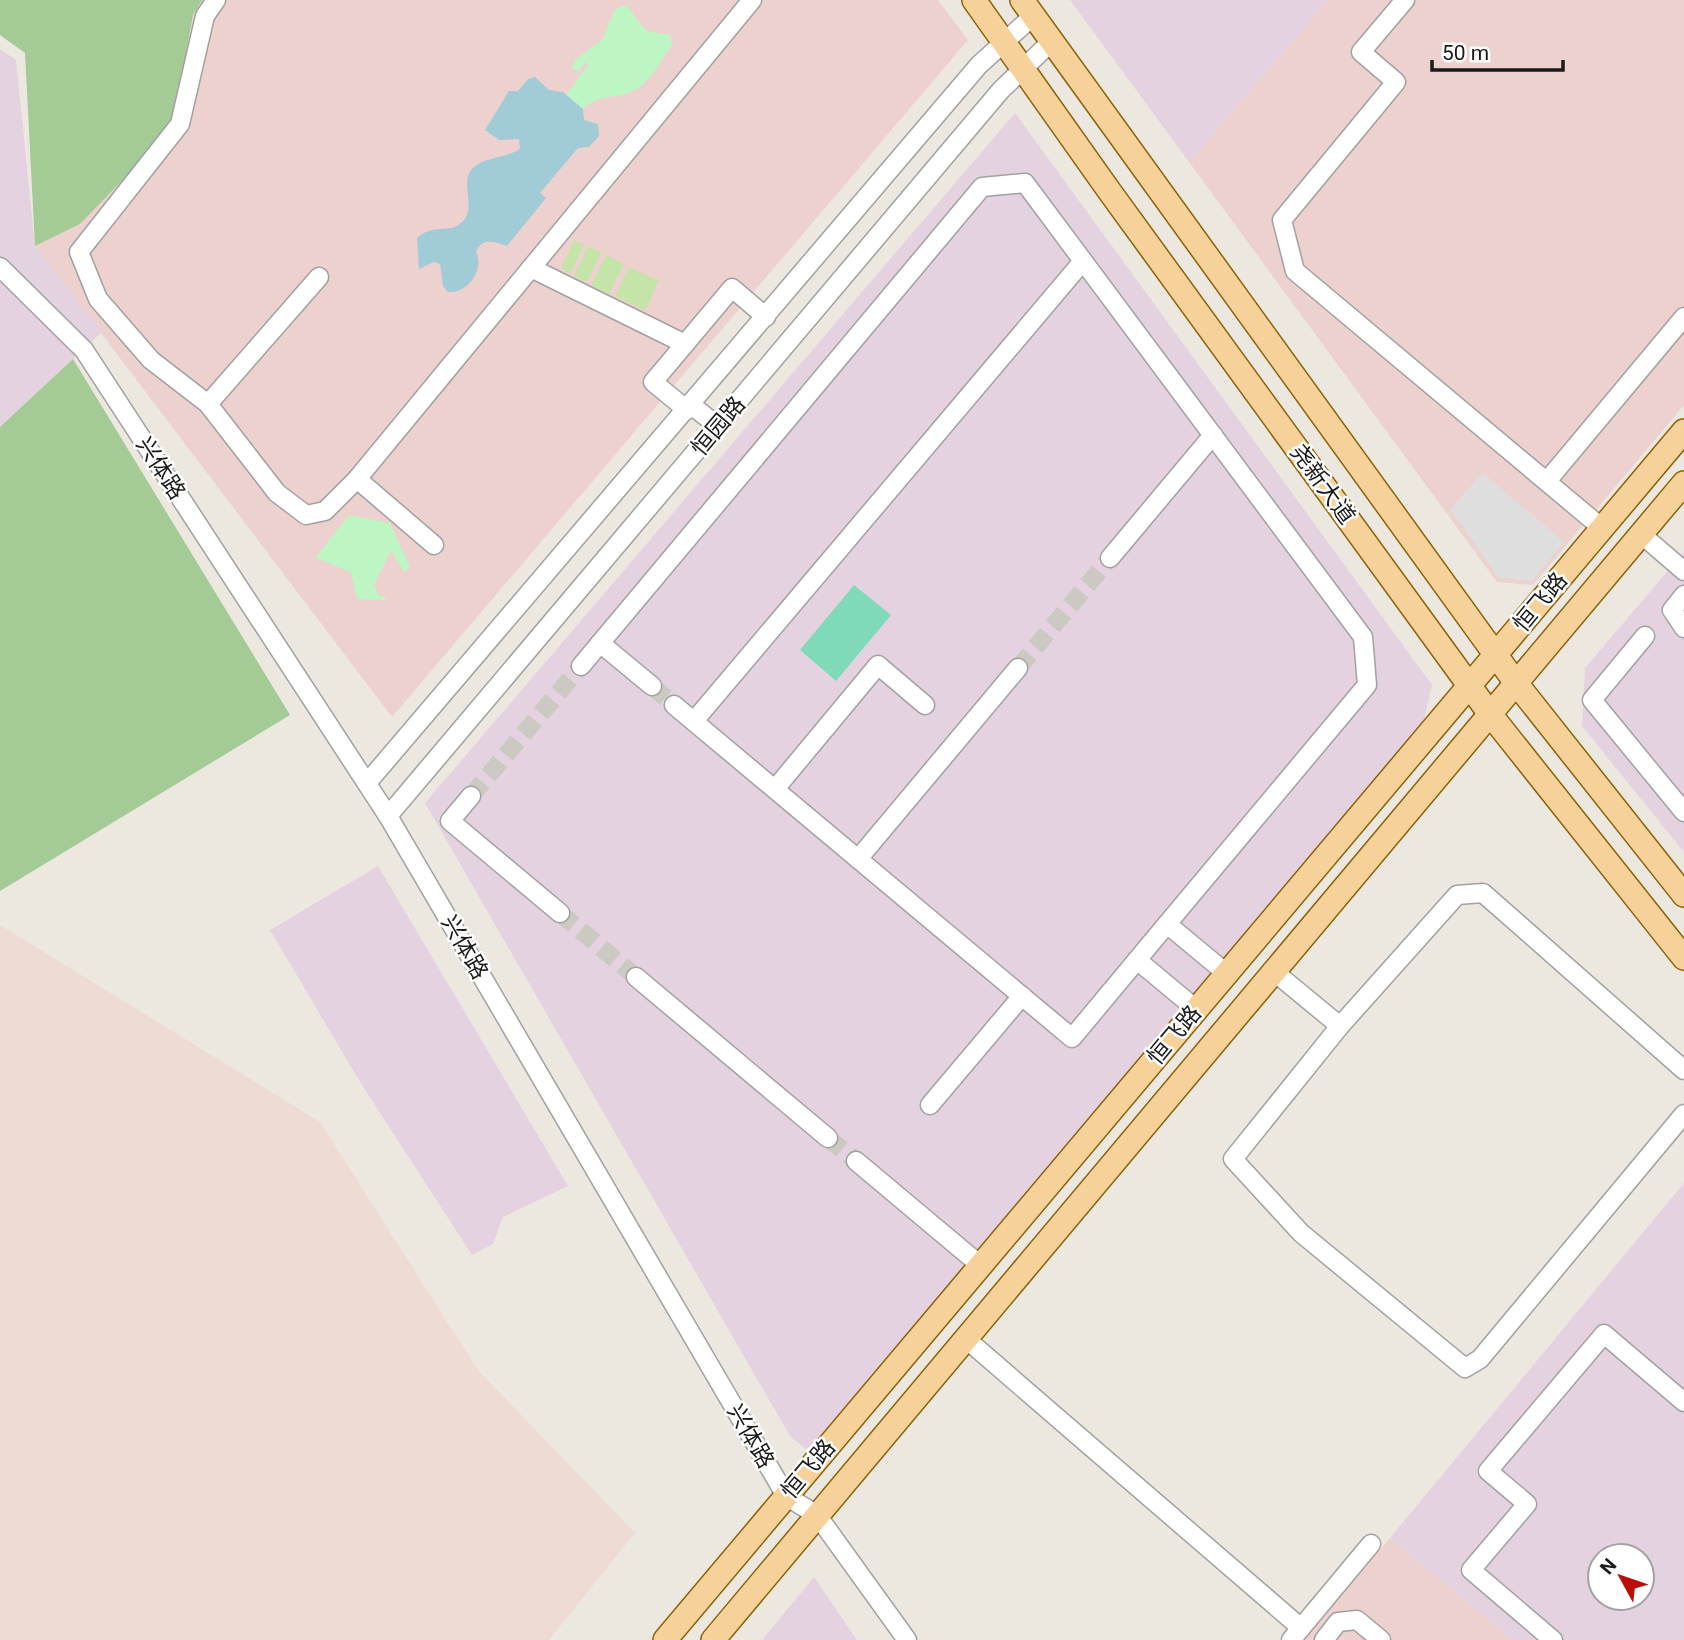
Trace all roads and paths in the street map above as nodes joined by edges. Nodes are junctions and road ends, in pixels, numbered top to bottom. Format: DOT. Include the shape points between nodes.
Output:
graph roads {
  1 [pos="216,0"];
  2 [pos="752,0"];
  3 [pos="974,0"];
  4 [pos="1403,1"];
  5 [pos="1028,8"];
  6 [pos="1052,41"];
  7 [pos="1005,42"];
  8 [pos="1023,69"];
  9 [pos="1083,261"];
  10 [pos="0,267"];
  11 [pos="531,268"];
  12 [pos="319,277"];
  13 [pos="766,317"];
  14 [pos="1684,317"];
  15 [pos="685,344"];
  16 [pos="208,404"];
  17 [pos="689,407"];
  18 [pos="718,426"];
  19 [pos="1684,431"];
  20 [pos="1213,435"];
  21 [pos="357,480"];
  22 [pos="1547,481"];
  23 [pos="1684,483"];
  24 [pos="1602,528"];
  25 [pos="1641,534"];
  26 [pos="434,545"];
  27 [pos="1110,558"];
  28 [pos="1684,571"];
  29 [pos="1684,595"];
  30 [pos="1684,628"];
  31 [pos="1645,636"];
  32 [pos="600,643"];
  33 [pos="1495,655"];
  34 [pos="581,666"];
  35 [pos="1018,668"];
  36 [pos="1516,683"];
  37 [pos="1469,684"];
  38 [pos="652,686"];
  39 [pos="674,705"];
  40 [pos="925,705"];
  41 [pos="1490,714"];
  42 [pos="694,721"];
  43 [pos="367,783"];
  44 [pos="775,789"];
  45 [pos="471,796"];
  46 [pos="1684,812"];
  47 [pos="388,816"];
  48 [pos="858,859"];
  49 [pos="1684,895"];
  50 [pos="560,913"];
  51 [pos="1167,924"];
  52 [pos="1684,958"];
  53 [pos="1137,960"];
  54 [pos="1272,970"];
  55 [pos="1226,973"];
  56 [pos="636,977"];
  57 [pos="1022,996"];
  58 [pos="1196,1009"];
  59 [pos="1340,1026"];
  60 [pos="1684,1070"];
  61 [pos="930,1105"];
  62 [pos="1684,1114"];
  63 [pos="828,1138"];
  64 [pos="856,1161"];
  65 [pos="980,1265"];
  66 [pos="965,1338"];
  67 [pos="1684,1402"];
  68 [pos="786,1496"];
  69 [pos="817,1515"];
  70 [pos="1371,1544"];
  71 [pos="1296,1634"];
  72 [pos="665,1640"];
  73 [pos="713,1640"];
  74 [pos="907,1640"];
  75 [pos="1324,1640"];
  76 [pos="1381,1640"];
  77 [pos="1553,1640"];
  1 -- 16 [label="street" via="205,16 180,124 79,252 98,299 151,360"];
  2 -- 11 [label="street"];
  3 -- 7 [label="main road, 尧新大道"];
  4 -- 22 [label="street" via="1361,52 1396,82 1282,220 1295,271"];
  5 -- 6 [label="main road, 尧新大道"];
  5 -- 7 [label="street, 恒园路"];
  6 -- 8 [label="street, 恒园路"];
  6 -- 33 [label="main road, 尧新大道"];
  7 -- 8 [label="main road, 尧新大道"];
  7 -- 13 [label="street, 恒园路" via="979,65"];
  8 -- 18 [label="street, 恒园路"];
  8 -- 37 [label="main road, 尧新大道"];
  9 -- 20 [label="street"];
  9 -- 32 [label="street" via="1025,183 982,187"];
  9 -- 42 [label="street"];
  10 -- 43 [label="street, 兴体路" via="84,350"];
  11 -- 15 [label="street"];
  11 -- 21 [label="street"];
  12 -- 16 [label="street"];
  13 -- 15 [label="street" via="732,288"];
  13 -- 17 [label="street, 恒园路"];
  14 -- 22 [label="street"];
  15 -- 17 [label="street" via="653,382"];
  16 -- 21 [label="street" via="277,493 306,515 325,511"];
  17 -- 18 [label="street"];
  17 -- 43 [label="street, 恒园路"];
  18 -- 47 [label="street, 恒园路"];
  19 -- 24 [label="main road, 恒飞路"];
  20 -- 27 [label="street"];
  20 -- 51 [label="street" via="1363,637 1367,685"];
  21 -- 26 [label="street"];
  22 -- 24 [label="street"];
  23 -- 25 [label="main road, 恒飞路"];
  24 -- 33 [label="main road, 恒飞路"];
  25 -- 28 [label="street"];
  25 -- 36 [label="main road, 恒飞路"];
  29 -- 30 [label="street" via="1672,610"];
  31 -- 46 [label="street" via="1592,700"];
  32 -- 34 [label="street"];
  32 -- 38 [label="street"];
  33 -- 36 [label="main road, 尧新大道"];
  33 -- 37 [label="main road, 恒飞路"];
  35 -- 48 [label="street"];
  36 -- 41 [label="main road, 恒飞路"];
  36 -- 49 [label="main road, 尧新大道"];
  37 -- 41 [label="main road, 尧新大道"];
  37 -- 55 [label="main road, 恒飞路"];
  39 -- 42 [label="street"];
  40 -- 44 [label="street" via="878,665"];
  41 -- 52 [label="main road, 尧新大道"];
  41 -- 54 [label="main road, 恒飞路"];
  42 -- 44 [label="street"];
  43 -- 47 [label="street, 兴体路"];
  44 -- 48 [label="street"];
  45 -- 50 [label="street" via="450,821"];
  47 -- 68 [label="street, 兴体路"];
  48 -- 57 [label="street"];
  51 -- 53 [label="street"];
  51 -- 55 [label="street"];
  53 -- 57 [label="street" via="1072,1038"];
  53 -- 58 [label="street"];
  54 -- 59 [label="street"];
  54 -- 66 [label="main road, 恒飞路"];
  55 -- 58 [label="main road, 恒飞路"];
  56 -- 63 [label="street"];
  57 -- 61 [label="street"];
  58 -- 65 [label="main road, 恒飞路"];
  59 -- 60 [label="street" via="1457,895 1483,893"];
  59 -- 62 [label="street" via="1233,1159 1301,1233 1465,1368 1480,1359"];
  64 -- 65 [label="street"];
  65 -- 68 [label="main road, 恒飞路"];
  66 -- 69 [label="main road, 恒飞路"];
  66 -- 71 [label="street"];
  67 -- 77 [label="street" via="1604,1334 1488,1471 1527,1504 1471,1570"];
  68 -- 69 [label="street, 兴体路"];
  68 -- 72 [label="main road, 恒飞路"];
  69 -- 73 [label="main road, 恒飞路"];
  69 -- 74 [label="street, 兴体路"];
  70 -- 71 [label="street"];
  75 -- 76 [label="street" via="1338,1622 1357,1620"];
}
